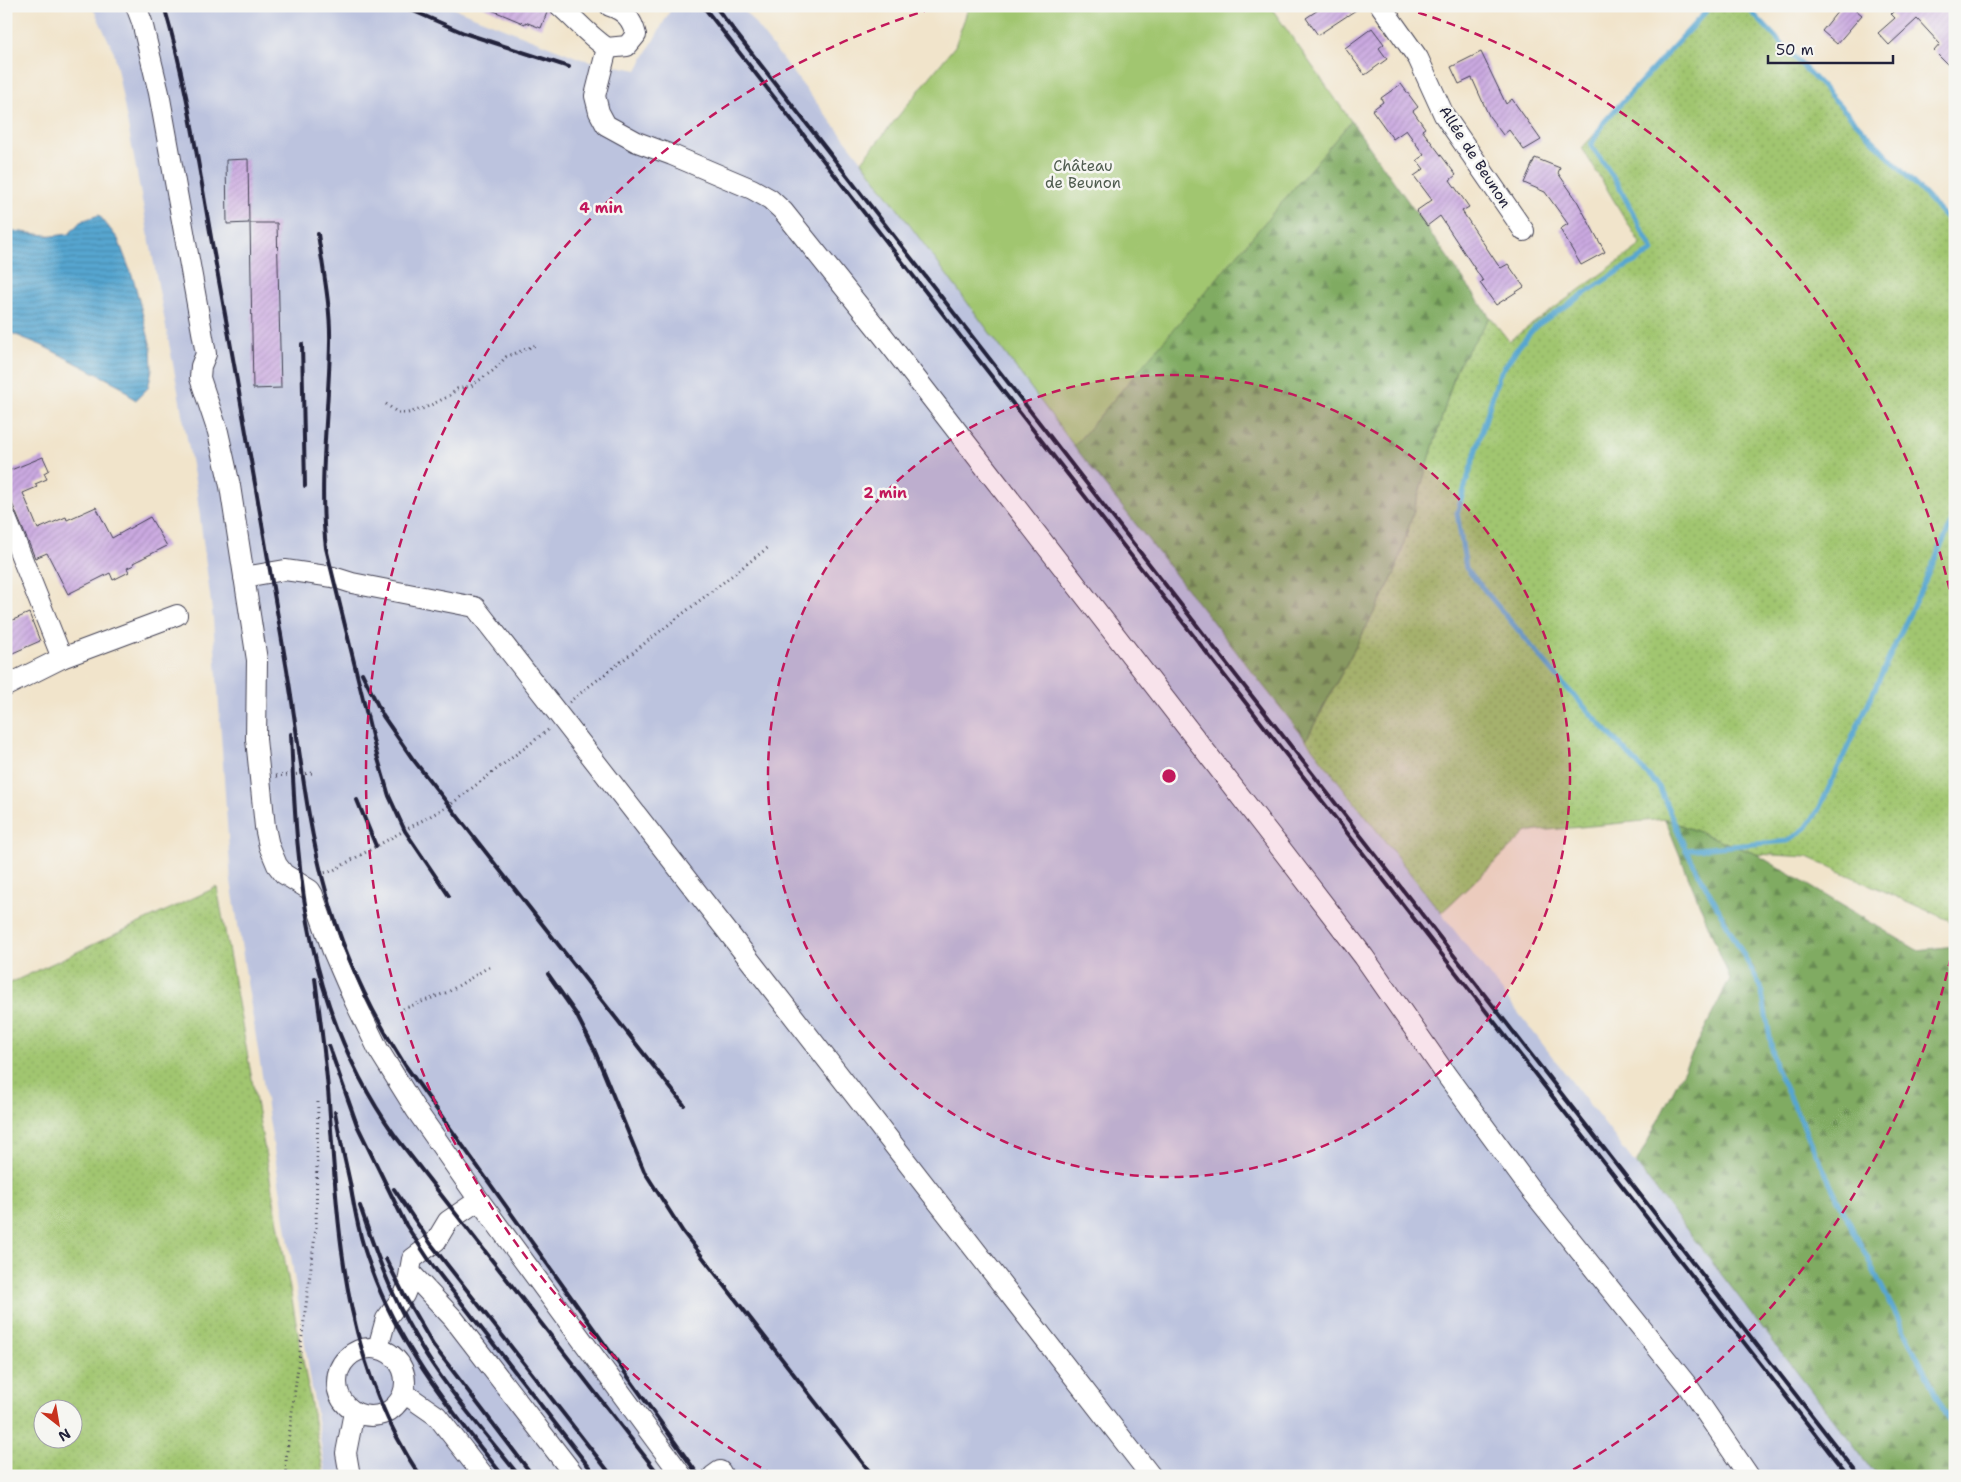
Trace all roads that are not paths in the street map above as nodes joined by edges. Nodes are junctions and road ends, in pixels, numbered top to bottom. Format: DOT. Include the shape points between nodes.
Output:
graph roads {
  1 [pos="136,6"];
  2 [pos="560,6"];
  3 [pos="610,6"];
  4 [pos="1381,6"];
  5 [pos="607,48"];
  6 [pos="1524,231"];
  7 [pos="6,518"];
  8 [pos="244,577"];
  9 [pos="177,615"];
  10 [pos="62,658"];
  11 [pos="6,686"];
  12 [pos="479,1200"];
  13 [pos="410,1272"];
  14 [pos="378,1348"];
  15 [pos="404,1393"];
  16 [pos="354,1412"];
  17 [pos="350,1476"];
  18 [pos="484,1476"];
  19 [pos="575,1476"];
  20 [pos="682,1476"];
  21 [pos="713,1476"];
  22 [pos="723,1476"];
  23 [pos="1151,1476"];
  24 [pos="1749,1476"];
  1 -- 8 [label="street" via="159,92 206,354 200,378 218,432 230,486"];
  2 -- 5 [label="street" via="590,37"];
  3 -- 5 [label="street" via="619,9 633,22 636,35 627,46"];
  4 -- 6 [label="street, Allée de Beunon" via="1418,58 1444,115"];
  5 -- 24 [label="street" via="595,96 606,125 637,142 752,189 784,211 1364,957 1531,1190 1687,1385"];
  7 -- 10 [label="street"];
  8 -- 12 [label="street" via="257,660 256,739 265,827 272,857 284,874 313,895 332,949 378,1049"];
  8 -- 23 [label="street" via="285,570 475,607"];
  9 -- 10 [label="street"];
  10 -- 11 [label="street"];
  12 -- 13 [label="street" via="448,1221 436,1241 416,1254"];
  12 -- 20 [label="street"];
  13 -- 14 [label="street" via="404,1295 386,1319"];
  13 -- 19 [label="street" via="453,1318"];
  14 -- 15 [label="street" via="398,1360 405,1381"];
  14 -- 16 [label="street" via="361,1349 351,1354 338,1372 339,1395"];
  15 -- 16 [label="street" via="386,1413 374,1416"];
  15 -- 18 [label="street" via="437,1416"];
  16 -- 17 [label="street" via="346,1453"];
  21 -- 22 [label="street" via="720,1471"];
}
